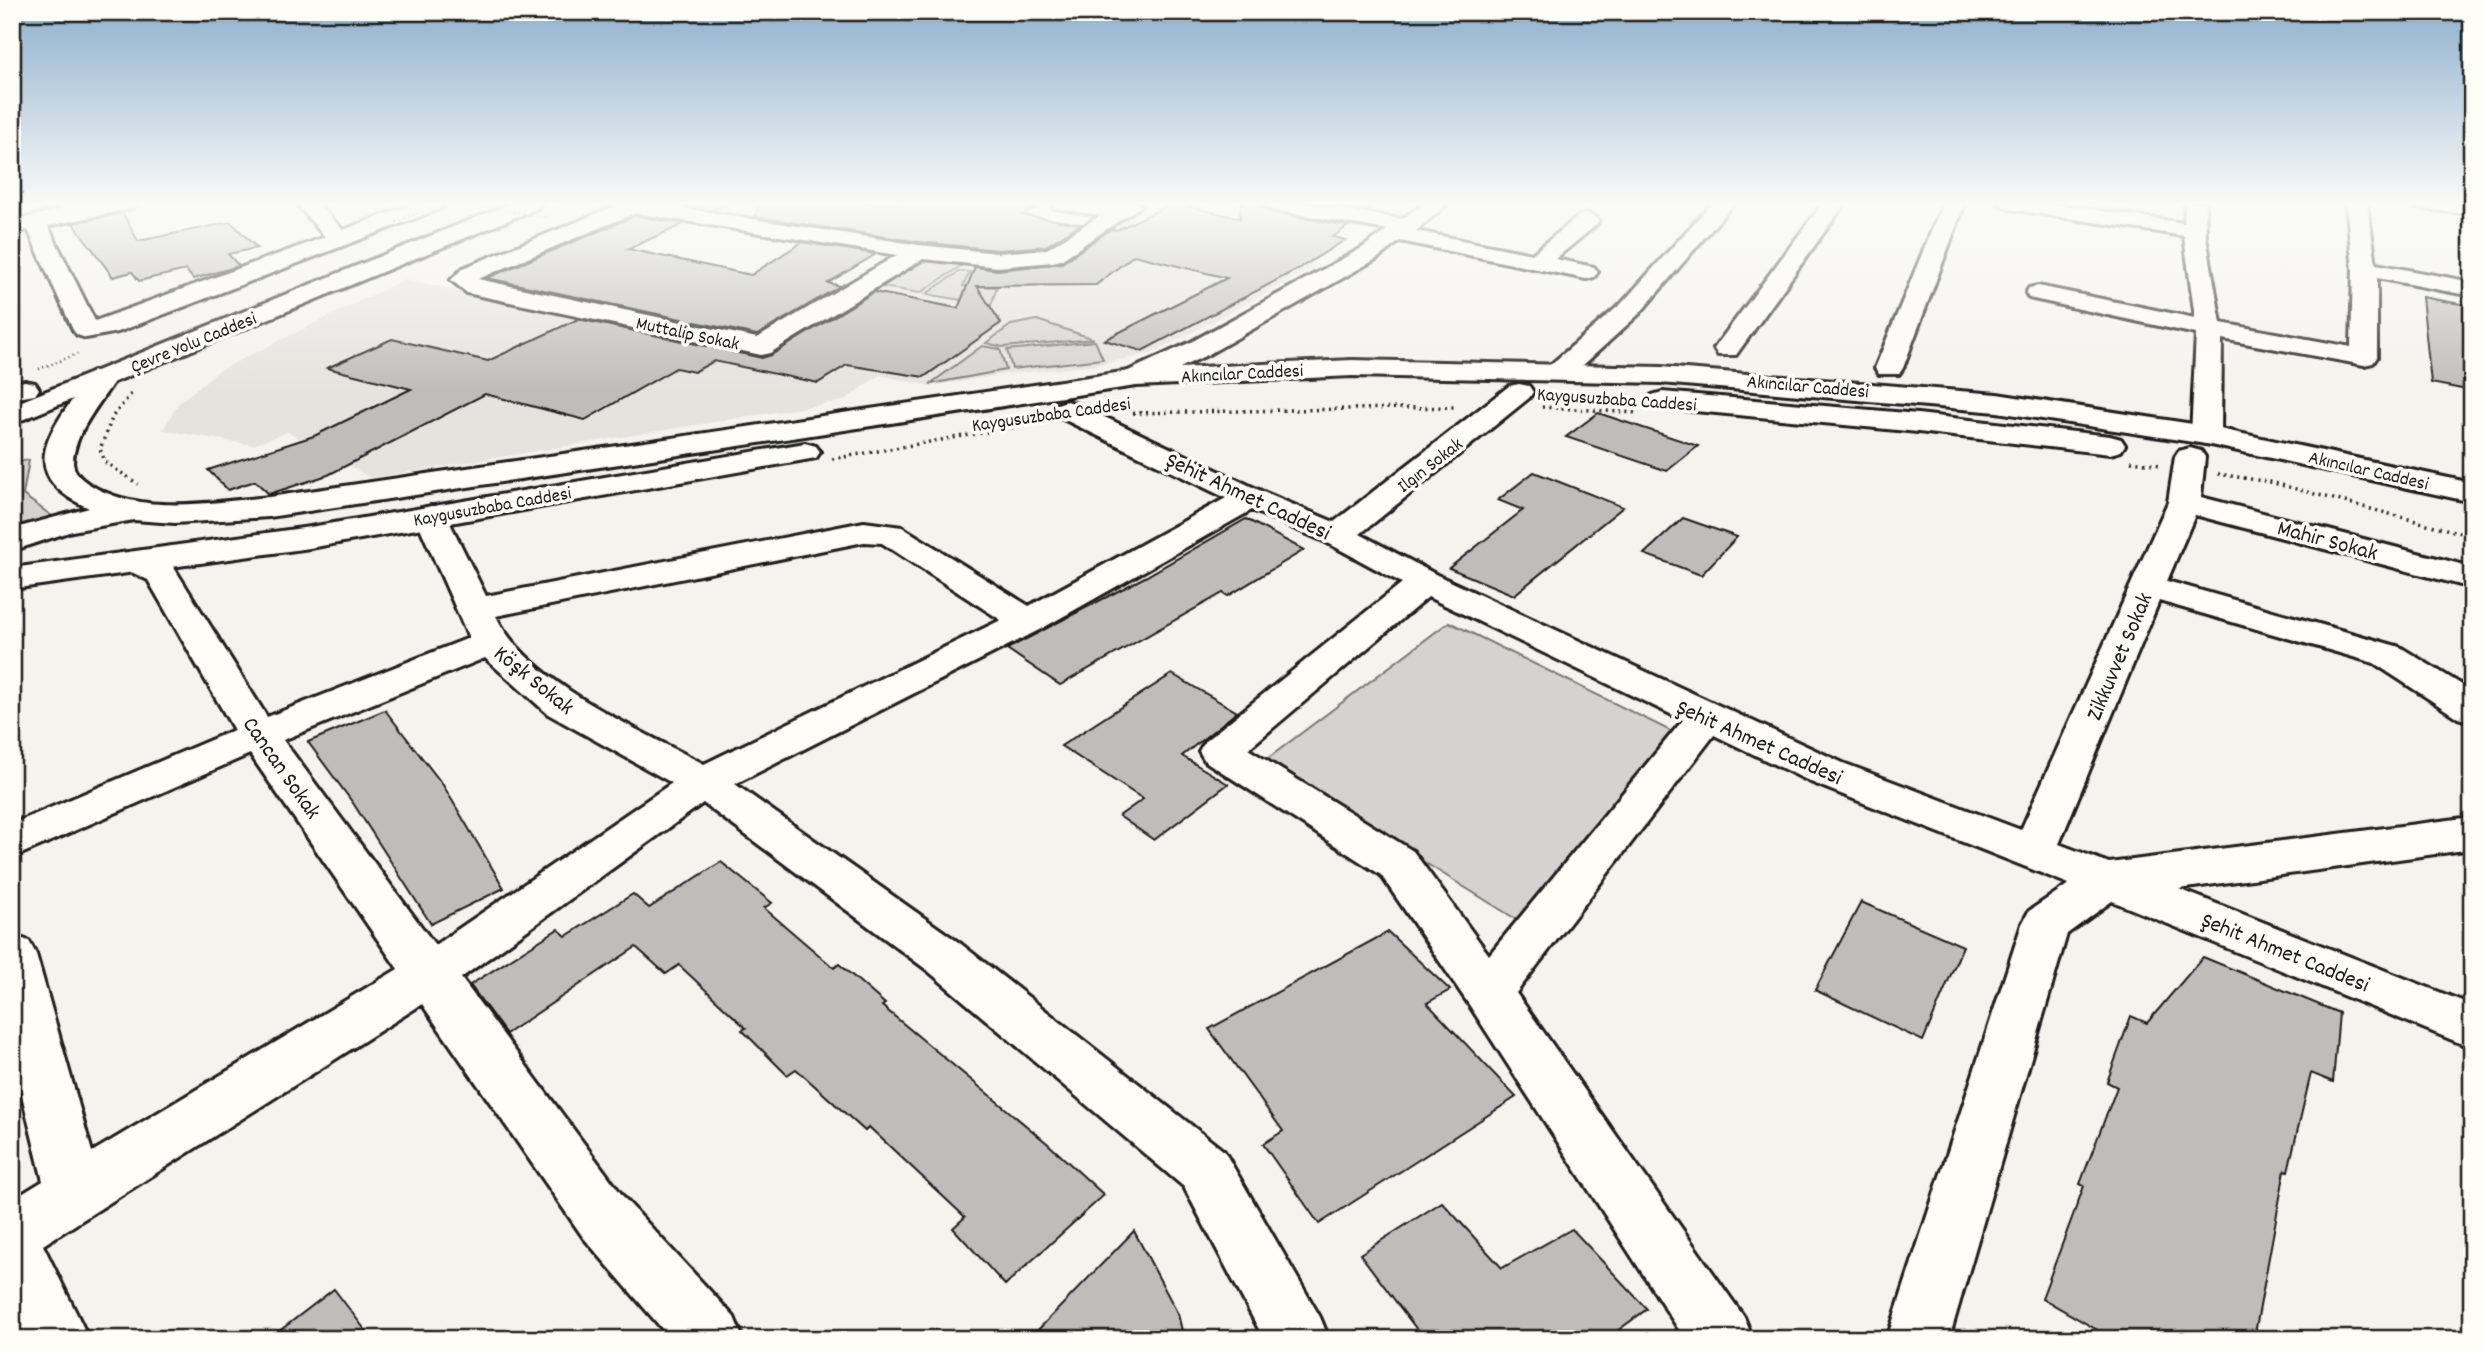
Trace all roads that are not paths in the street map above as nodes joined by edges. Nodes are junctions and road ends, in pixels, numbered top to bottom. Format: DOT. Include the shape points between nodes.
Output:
graph roads {
  1 [pos="48,266"];
  2 [pos="268,266"];
  3 [pos="319,266"];
  4 [pos="336,266"];
  5 [pos="492,266"];
  6 [pos="896,266"];
  7 [pos="1341,266"];
  8 [pos="1557,266"];
  9 [pos="1667,266"];
  10 [pos="1788,266"];
  11 [pos="1929,266"];
  12 [pos="2200,266"];
  13 [pos="2365,269"];
  14 [pos="1586,272"];
  15 [pos="2472,289"];
  16 [pos="2038,293"];
  17 [pos="2209,329"];
  18 [pos="1727,349"];
  19 [pos="1889,368"];
  20 [pos="1559,372"];
  21 [pos="103,377"];
  22 [pos="1136,378"];
  23 [pos="17,391"];
  24 [pos="1519,392"];
  25 [pos="1067,410"];
  26 [pos="12,415"];
  27 [pos="2100,443"];
  28 [pos="2198,446"];
  29 [pos="2472,493"];
  30 [pos="138,498"];
  31 [pos="1250,498"];
  32 [pos="2184,502"];
  33 [pos="430,516"];
  34 [pos="2472,520"];
  35 [pos="1338,535"];
  36 [pos="12,541"];
  37 [pos="139,563"];
  38 [pos="23,576"];
  39 [pos="2472,578"];
  40 [pos="1425,582"];
  41 [pos="2148,587"];
  42 [pos="1028,621"];
  43 [pos="481,626"];
  44 [pos="2472,709"];
  45 [pos="1706,718"];
  46 [pos="258,735"];
  47 [pos="703,782"];
  48 [pos="2472,833"];
  49 [pos="12,842"];
  50 [pos="2033,852"];
  51 [pos="2108,880"];
  52 [pos="12,954"];
  53 [pos="430,974"];
  54 [pos="1488,992"];
  55 [pos="2472,1027"];
  56 [pos="75,1193"];
  57 [pos="12,1232"];
  58 [pos="12,1246"];
  59 [pos="58,1339"];
  60 [pos="712,1339"];
  61 [pos="1298,1339"];
  62 [pos="1722,1339"];
  63 [pos="1918,1339"];
  1 -- 2 [label="main road" via="86,330 109,327"];
  3 -- 23 [label="main road, Çevre Yolu Caddesi"];
  4 -- 21 [label="main road, Çevre Yolu Caddesi"];
  5 -- 6 [label="main road, Muttalip Sokak" via="466,277 465,284 761,347"];
  7 -- 22 [label="main road" via="1200,348"];
  8 -- 14 [label="main road"];
  9 -- 20 [label="main road" via="1631,307"];
  10 -- 18 [label="main road"];
  11 -- 19 [label="main road"];
  12 -- 17 [label="main road, Zikkuvvet Sokak"];
  13 -- 15 [label="main road"];
  13 -- 17 [label="main road" via="2364,357"];
  16 -- 17 [label="main road"];
  17 -- 28 [label="main road, Zikkuvvet Sokak"];
  20 -- 22 [label="main road, Akıncılar Caddesi" via="1352,368"];
  20 -- 28 [label="main road, Akıncılar Caddesi" via="1661,374 2024,406"];
  21 -- 26 [label="main road, Çevre Yolu Caddesi"];
  21 -- 30 [label="main road, Kaygusuzbaba Caddesi" via="62,447 61,476 75,490 110,508"];
  22 -- 30 [label="main road, Kaygusuzbaba Caddesi" via="269,507 210,512"];
  24 -- 25 [label="main road, Kaygusuzbaba Caddesi" via="1353,389 1224,393"];
  24 -- 27 [label="main road, Kaygusuzbaba Caddesi" via="1918,423"];
  24 -- 35 [label="main road, Ilgın Sokak"];
  25 -- 31 [label="main road, Şehit Ahmet Caddesi"];
  25 -- 33 [label="main road, Kaygusuzbaba Caddesi"];
  27 -- 28 [label="main road, Akıncılar Caddesi"];
  28 -- 29 [label="main road, Akıncılar Caddesi"];
  28 -- 32 [label="main road, Zikkuvvet Sokak"];
  28 -- 34 [label="main road, Akıncılar Caddesi" via="2308,480"];
  30 -- 36 [label="main road"];
  31 -- 35 [label="main road, Şehit Ahmet Caddesi"];
  31 -- 42 [label="main road"];
  32 -- 39 [label="main road, Mahir Sokak"];
  32 -- 41 [label="main road, Zikkuvvet Sokak"];
  33 -- 37 [label="main road, Kaygusuzbaba Caddesi"];
  33 -- 43 [label="main road, Köşk Sokak"];
  35 -- 40 [label="main road, Şehit Ahmet Caddesi"];
  37 -- 38 [label="main road, Kaygusuzbaba Caddesi"];
  37 -- 46 [label="main road, Cancan Sokak" via="161,573"];
  40 -- 45 [label="main road, Şehit Ahmet Caddesi"];
  40 -- 54 [label="main road" via="1220,751 1397,863"];
  41 -- 44 [label="main road" via="2387,654"];
  41 -- 50 [label="main road, Zikkuvvet Sokak"];
  42 -- 43 [label="main road" via="890,534 864,532"];
  42 -- 47 [label="main road"];
  43 -- 46 [label="main road"];
  43 -- 47 [label="main road, Köşk Sokak" via="562,705"];
  45 -- 50 [label="main road, Şehit Ahmet Caddesi" via="1828,773"];
  45 -- 54 [label="main road"];
  46 -- 49 [label="main road"];
  46 -- 53 [label="main road, Cancan Sokak"];
  47 -- 53 [label="main road"];
  47 -- 61 [label="main road, Köşk Sokak" via="944,957 1204,1169"];
  48 -- 51 [label="main road"];
  50 -- 51 [label="main road, Şehit Ahmet Caddesi"];
  51 -- 55 [label="main road, Şehit Ahmet Caddesi"];
  51 -- 63 [label="main road" via="2046,924"];
  52 -- 56 [label="main road"];
  53 -- 56 [label="main road"];
  53 -- 60 [label="main road, Cancan Sokak" via="604,1218"];
  54 -- 62 [label="main road"];
  56 -- 57 [label="main road"];
  58 -- 59 [label="main road"];
}
